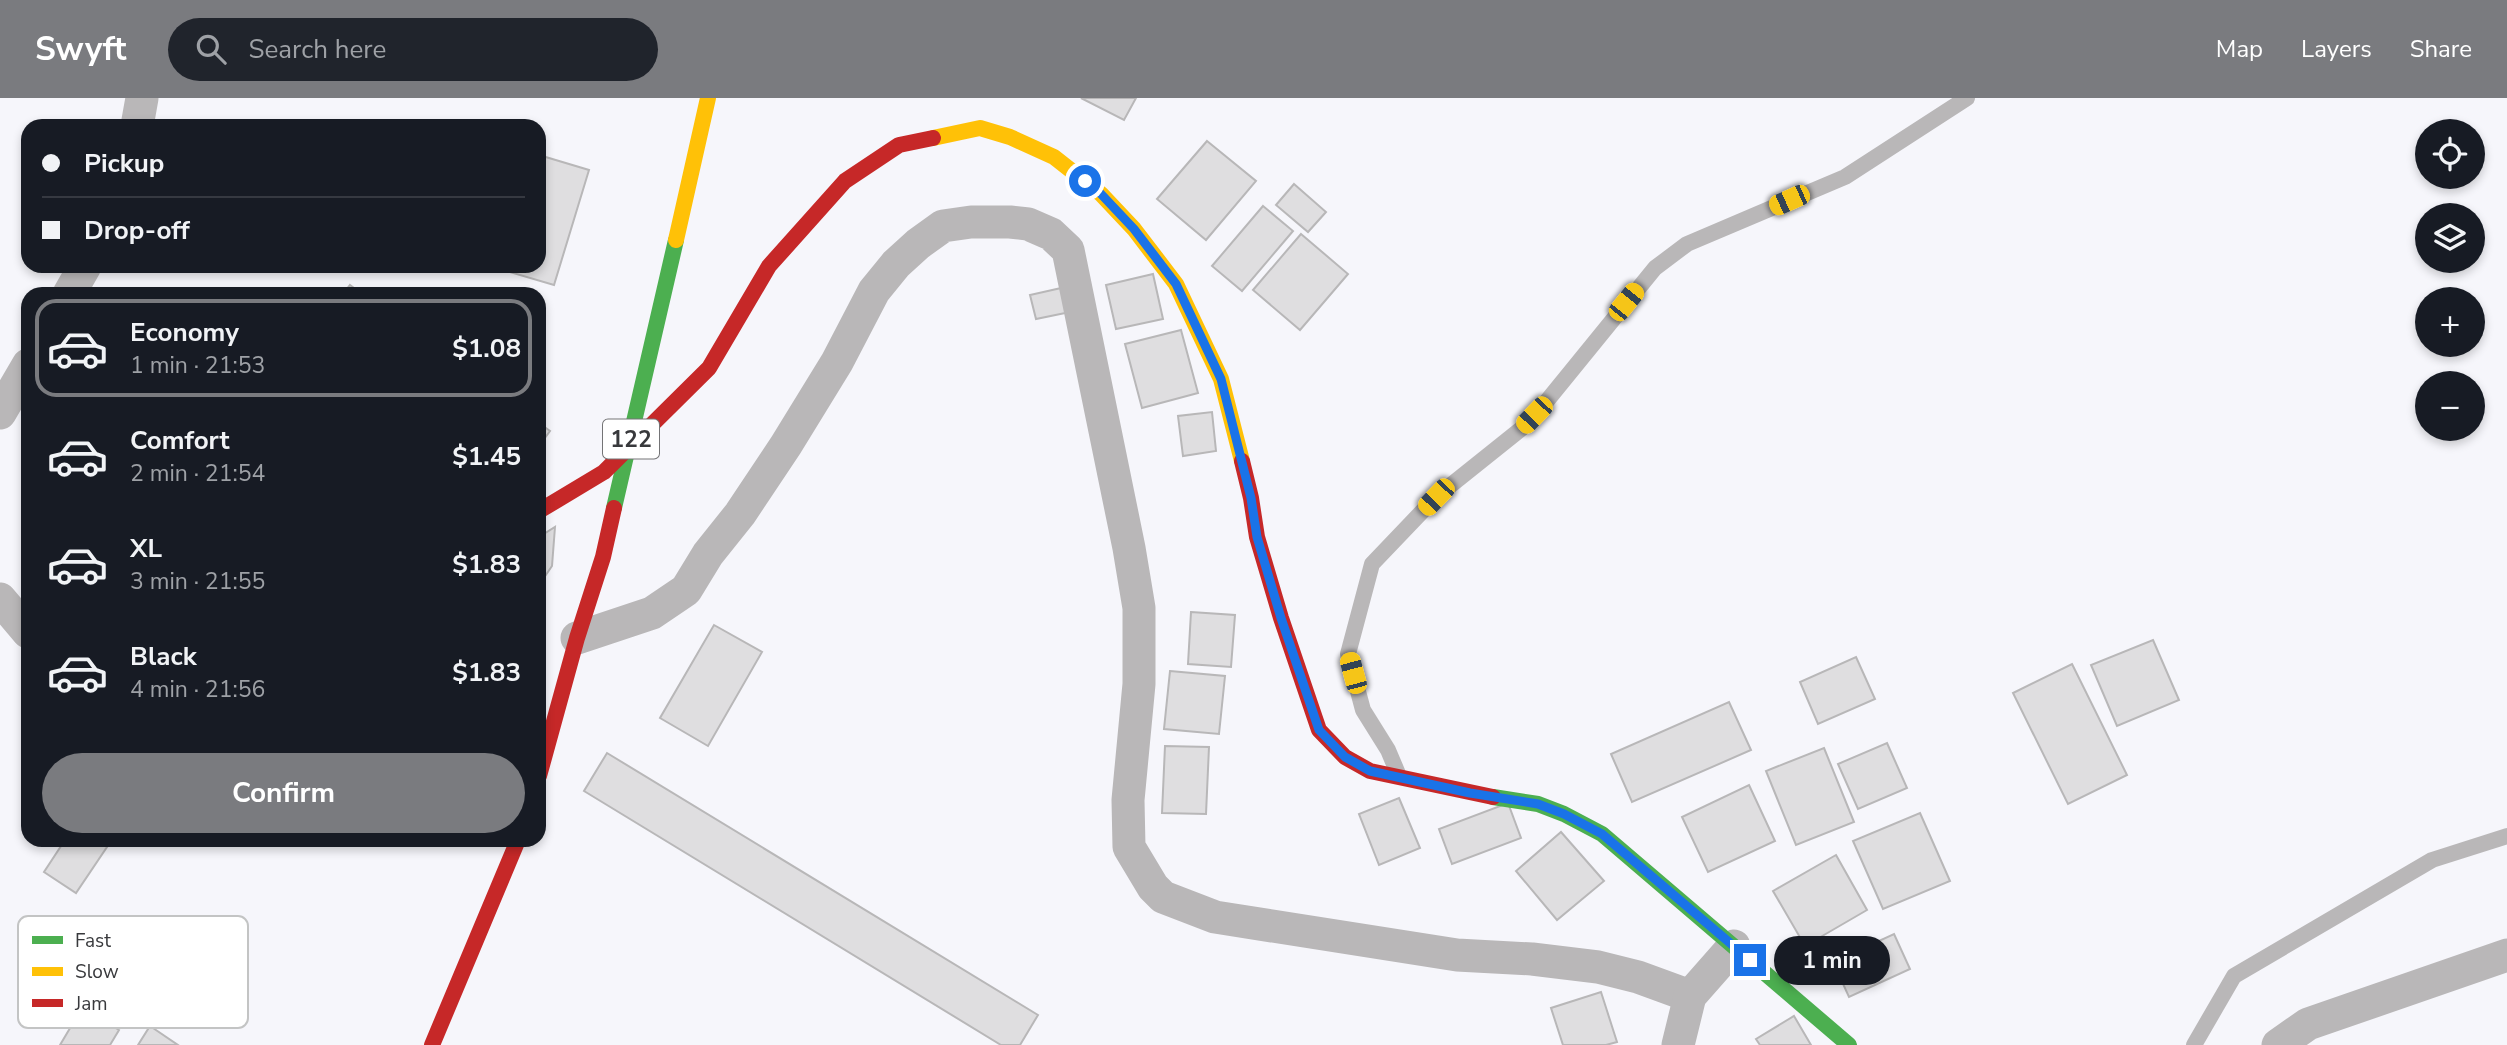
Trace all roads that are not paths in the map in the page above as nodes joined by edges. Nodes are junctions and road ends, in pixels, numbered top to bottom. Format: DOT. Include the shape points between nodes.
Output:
graph roads {
  1 [pos="142,98"];
  2 [pos="708,98"];
  3 [pos="1966,98"];
  4 [pos="138,119"];
  5 [pos="21,377"];
  6 [pos="0,413"];
  7 [pos="630,444"];
  8 [pos="546,507"];
  9 [pos="0,599"];
  10 [pos="21,624"];
  11 [pos="577,638"];
  12 [pos="546,751"];
  13 [pos="1400,778"];
  14 [pos="2507,836"];
  15 [pos="515,847"];
  16 [pos="1734,946"];
  17 [pos="2507,955"];
  18 [pos="1690,996"];
  19 [pos="432,1045"];
  20 [pos="1678,1045"];
  21 [pos="1849,1045"];
  22 [pos="2194,1045"];
  23 [pos="2278,1045"];
  1 -- 4 [label="street"];
  2 -- 7 [label="street, 122"];
  3 -- 13 [label="lane" via="1844,177 1686,244 1670,256 1642,282 1529,420 1436,497 1372,564 1348,654 1363,710"];
  5 -- 6 [label="street"];
  7 -- 8 [label="street" via="604,472"];
  7 -- 11 [label="street, 122"];
  7 -- 13 [label="street" via="709,368 769,266 845,181 899,145 980,128 1010,137 1054,157 1101,194 1176,284 1221,379 1257,537 1319,730 1345,757 1370,771"];
  9 -- 10 [label="street"];
  11 -- 12 [label="street, 122"];
  11 -- 18 [label="street" via="652,613 686,590 786,445 874,291 896,264 943,226 971,222 1028,225 1051,234 1068,250 1129,548 1141,652 1128,800 1129,847 1153,887 1163,897 1215,918 1457,955 1598,967"];
  13 -- 16 [label="street" via="1538,804 1564,814 1602,834"];
  14 -- 22 [label="lane" via="2432,860 2234,976"];
  15 -- 19 [label="street"];
  16 -- 18 [label="street"];
  16 -- 21 [label="street"];
  17 -- 23 [label="street" via="2308,1024"];
  18 -- 20 [label="street"];
}
